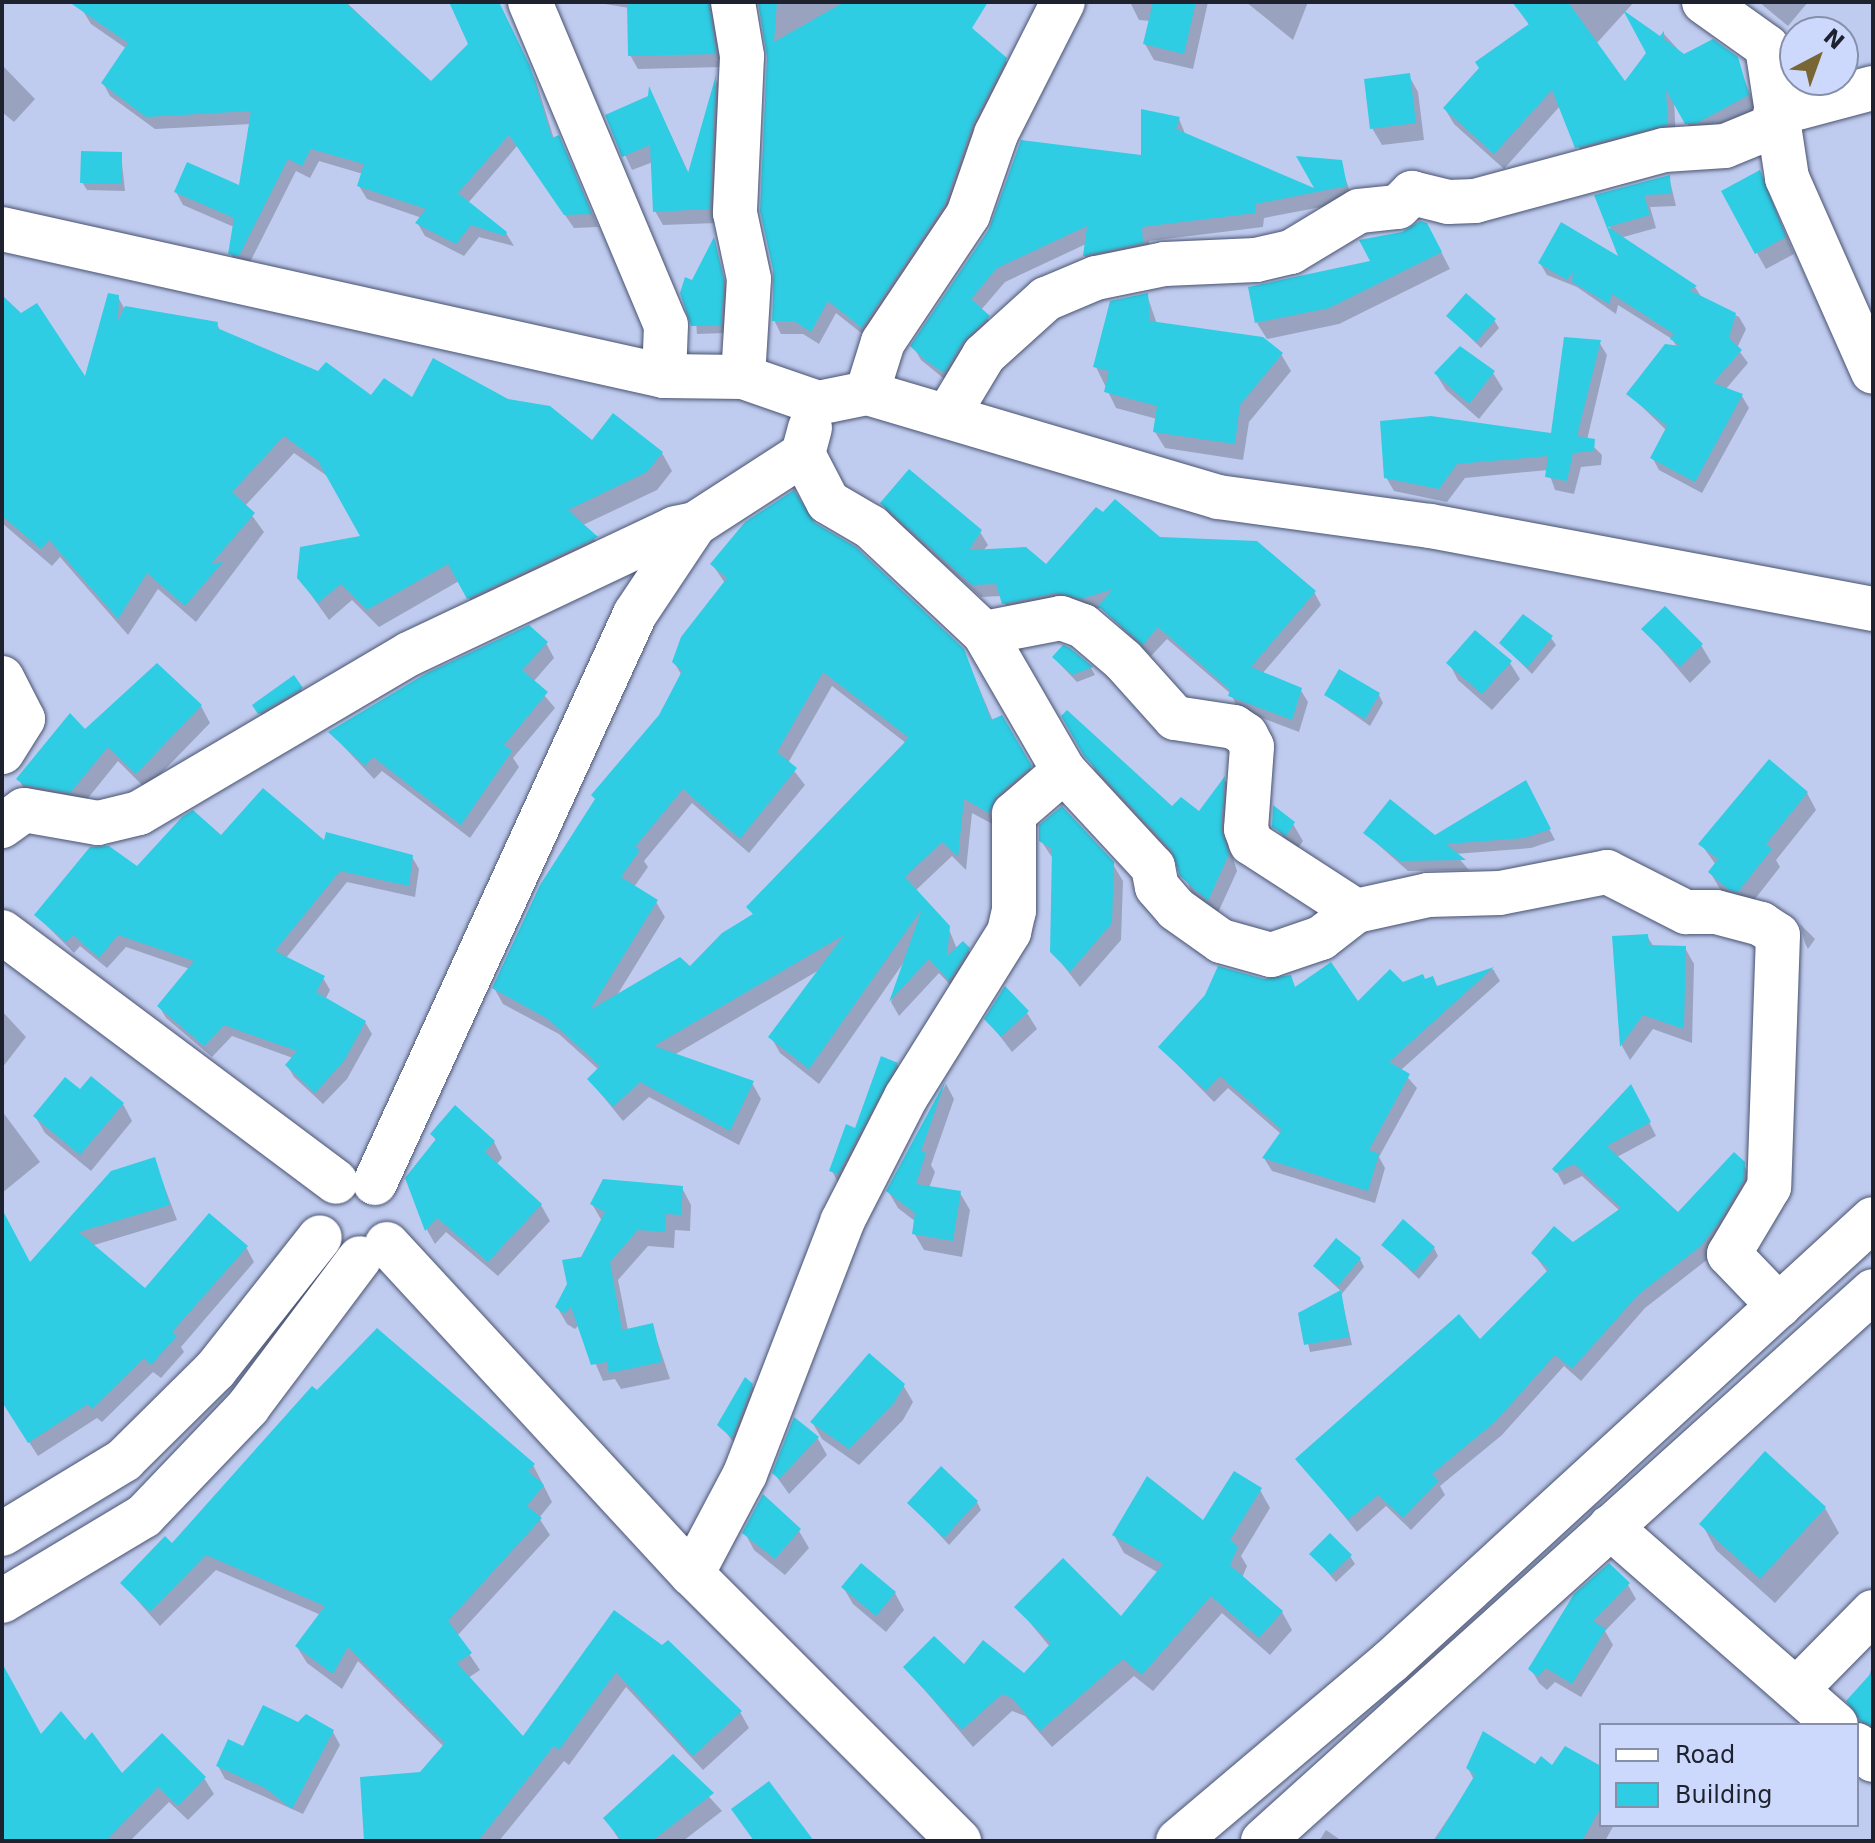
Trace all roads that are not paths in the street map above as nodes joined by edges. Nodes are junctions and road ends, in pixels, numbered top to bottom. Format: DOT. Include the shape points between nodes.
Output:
graph roads {
  1 [pos="530,2"];
  2 [pos="733,2"];
  3 [pos="1063,2"];
  4 [pos="1704,2"];
  5 [pos="1873,88"];
  6 [pos="1776,119"];
  7 [pos="2,229"];
  8 [pos="1873,372"];
  9 [pos="664,376"];
  10 [pos="743,377"];
  11 [pos="867,393"];
  12 [pos="818,403"];
  13 [pos="948,415"];
  14 [pos="803,454"];
  15 [pos="695,524"];
  16 [pos="1873,609"];
  17 [pos="984,633"];
  18 [pos="2,678"];
  19 [pos="2,752"];
  20 [pos="1064,771"];
  21 [pos="9,804"];
  22 [pos="1356,911"];
  23 [pos="2,932"];
  24 [pos="356,1183"];
  25 [pos="1873,1219"];
  26 [pos="320,1237"];
  27 [pos="374,1251"];
  28 [pos="1873,1291"];
  29 [pos="1779,1306"];
  30 [pos="1610,1527"];
  31 [pos="2,1534"];
  32 [pos="692,1574"];
  33 [pos="2,1601"];
  34 [pos="1873,1612"];
  35 [pos="1797,1689"];
  36 [pos="1834,1723"];
  37 [pos="959,1841"];
  38 [pos="1178,1841"];
  39 [pos="1263,1841"];
  1 -- 9 [label="street" via="666,325"];
  2 -- 10 [label="street" via="742,87 735,213 749,279"];
  3 -- 11 [label="street" via="996,134 968,215 883,342"];
  4 -- 6 [label="street" via="1767,47"];
  5 -- 6 [label="street"];
  6 -- 8 [label="street" via="1787,178"];
  6 -- 13 [label="street" via="1725,146 1664,150 1475,201 1448,202 1412,193 1398,207 1359,211 1291,252 1256,260 1165,264 1096,278 1046,299 984,355"];
  7 -- 9 [label="street"];
  9 -- 10 [label="street"];
  10 -- 12 [label="street"];
  11 -- 12 [label="street"];
  11 -- 13 [label="street"];
  12 -- 14 [label="street"];
  13 -- 16 [label="street" via="1218,497 1430,526"];
  14 -- 15 [label="street"];
  14 -- 17 [label="street" via="828,502 871,527"];
  15 -- 21 [label="street" via="675,528 409,654 139,813 98,823"];
  15 -- 24 [label="street" via="635,614"];
  17 -- 20 [label="street"];
  17 -- 22 [label="street" via="1061,618 1083,626 1123,660 1175,718 1234,727 1246,735 1252,747 1246,829 1251,843"];
  18 -- 19 [label="street" via="23,719"];
  20 -- 22 [label="street" via="1153,867 1157,887 1176,909 1221,941 1271,955 1298,950"];
  20 -- 32 [label="street" via="1014,814 1014,911 1009,932 906,1097 842,1222 745,1474"];
  22 -- 29 [label="street" via="1428,895 1500,893 1607,872 1686,912 1716,912 1761,924 1778,935 1769,1187 1729,1254"];
  23 -- 24 [label="street"];
  24 -- 26 [label="street" via="317,1207"];
  24 -- 27 [label="street" via="391,1199 396,1214"];
  25 -- 29 [label="street"];
  26 -- 27 [label="street" via="330,1249"];
  26 -- 31 [label="street" via="215,1370 124,1460"];
  27 -- 32 [label="street"];
  27 -- 33 [label="street" via="248,1407 144,1516"];
  28 -- 30 [label="street"];
  29 -- 38 [label="street" via="1390,1662"];
  30 -- 35 [label="street"];
  30 -- 39 [label="street"];
  32 -- 37 [label="street"];
  34 -- 35 [label="street"];
  35 -- 36 [label="street"];
}
